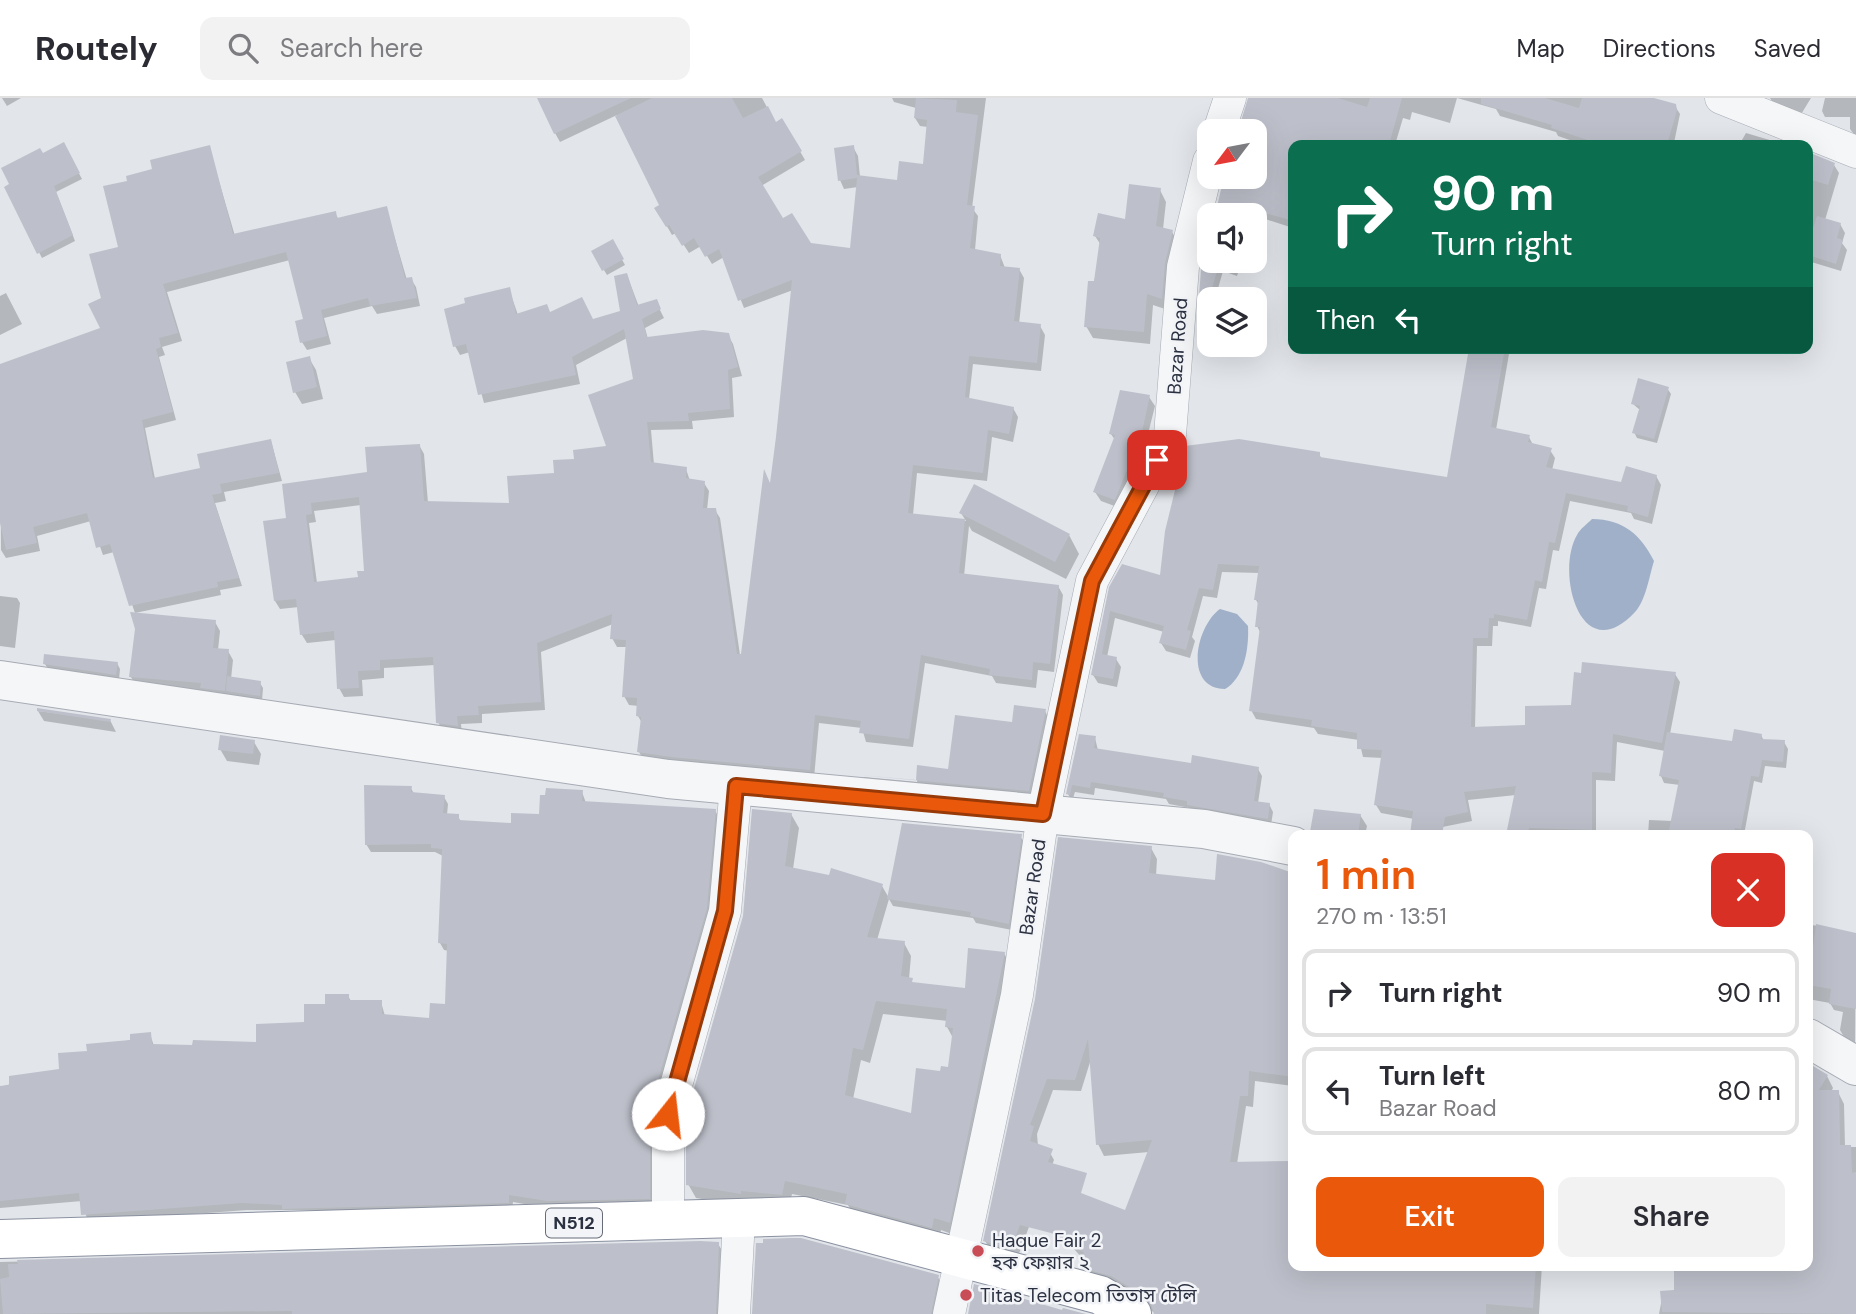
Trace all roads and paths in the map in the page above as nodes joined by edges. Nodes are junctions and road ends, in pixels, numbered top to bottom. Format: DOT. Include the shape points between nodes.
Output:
graph roads {
  1 [pos="1230,98"];
  2 [pos="1721,98"];
  3 [pos="1223,119"];
  4 [pos="1856,152"];
  5 [pos="1202,189"];
  6 [pos="0,680"];
  7 [pos="736,786"];
  8 [pos="1043,814"];
  9 [pos="1288,845"];
  10 [pos="1813,1041"];
  11 [pos="1856,1066"];
  12 [pos="739,1219"];
  13 [pos="668,1220"];
  14 [pos="0,1239"];
  15 [pos="960,1257"];
  16 [pos="734,1314"];
  17 [pos="949,1314"];
  18 [pos="1132,1314"];
  1 -- 3 [label="street"];
  2 -- 4 [label="street"];
  5 -- 8 [label="street, Bazar Road" via="1183,267 1170,435 1092,581"];
  6 -- 7 [label="street"];
  7 -- 8 [label="street"];
  7 -- 13 [label="street" via="725,911 668,1114"];
  8 -- 9 [label="street" via="1205,830"];
  8 -- 15 [label="street, Bazar Road" via="1017,995"];
  10 -- 11 [label="street"];
  12 -- 13 [label="highway, N512"];
  12 -- 15 [label="highway, N512" via="804,1216"];
  12 -- 16 [label="street"];
  13 -- 14 [label="highway, N512"];
  15 -- 17 [label="street, Bazar Road"];
  15 -- 18 [label="highway, N512" via="1100,1294"];
}
